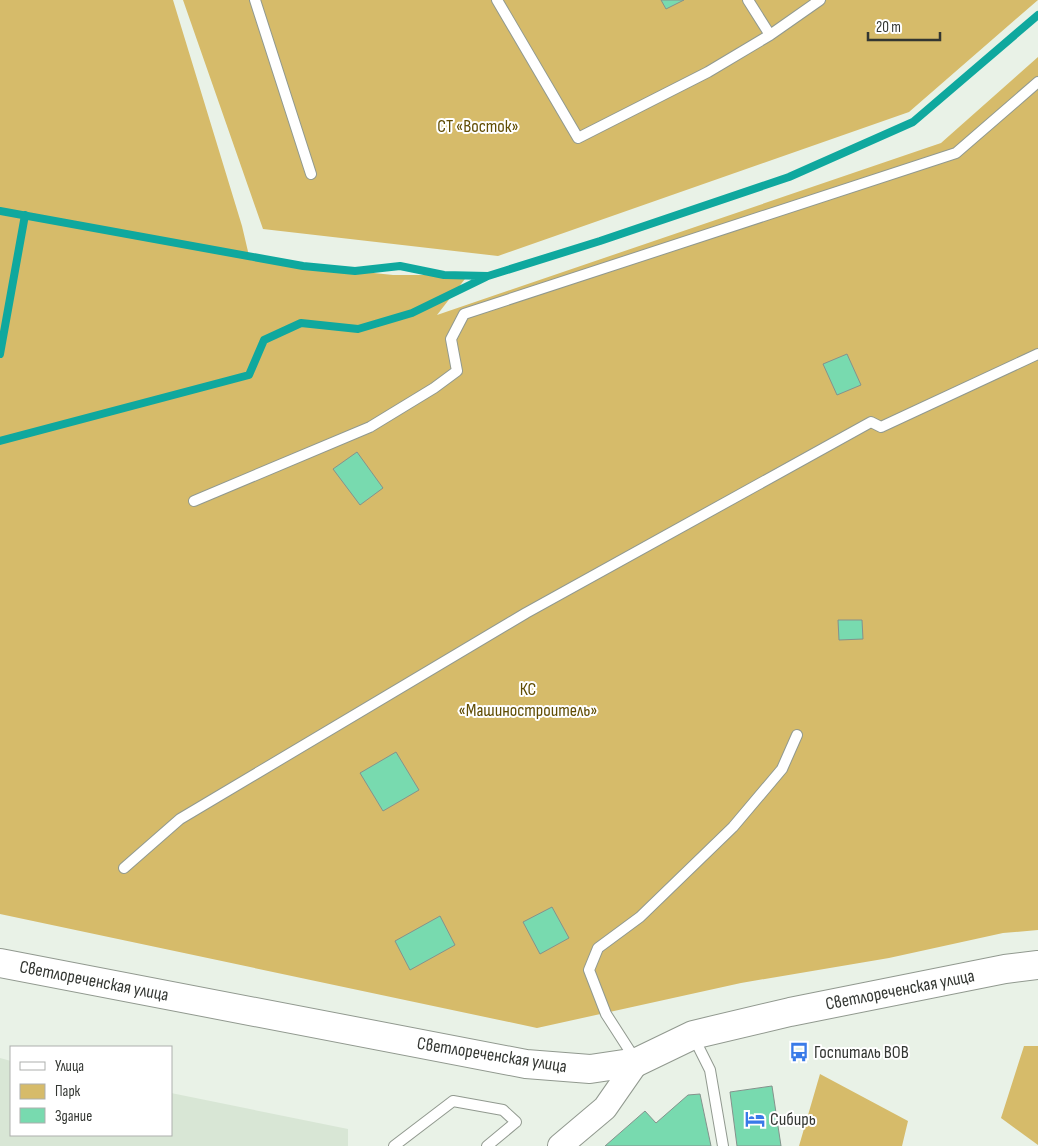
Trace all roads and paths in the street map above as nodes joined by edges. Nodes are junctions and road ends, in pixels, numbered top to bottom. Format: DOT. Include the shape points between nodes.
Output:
graph roads {
  1 [pos="255,0"];
  2 [pos="497,0"];
  3 [pos="748,0"];
  4 [pos="820,0"];
  5 [pos="770,36"];
  6 [pos="1038,82"];
  7 [pos="311,174"];
  8 [pos="1038,354"];
  9 [pos="194,501"];
  10 [pos="797,736"];
  11 [pos="124,868"];
  12 [pos="0,963"];
  13 [pos="1038,965"];
  14 [pos="693,1035"];
  15 [pos="637,1062"];
  16 [pos="394,1146"];
  17 [pos="487,1146"];
  18 [pos="561,1146"];
  19 [pos="723,1146"];
  1 -- 7 [label="lane"];
  2 -- 5 [label="lane" via="578,138 708,72"];
  3 -- 5 [label="lane"];
  4 -- 5 [label="lane"];
  6 -- 9 [label="lane" via="956,153 464,314 451,339 457,370 434,388 370,427"];
  8 -- 11 [label="lane" via="881,427 871,422 535,608 180,819"];
  10 -- 15 [label="lane" via="782,769 734,827 640,917 598,948 589,970 606,1014"];
  12 -- 15 [label="main road, Светлореченская улица" via="526,1064 590,1069"];
  13 -- 14 [label="main road, Светлореченская улица" via="790,1012"];
  14 -- 15 [label="main road, Светлореченская улица"];
  14 -- 19 [label="lane" via="710,1070"];
  15 -- 18 [label="street" via="606,1108"];
  16 -- 17 [label="lane" via="453,1102 503,1110 516,1122"];
}
